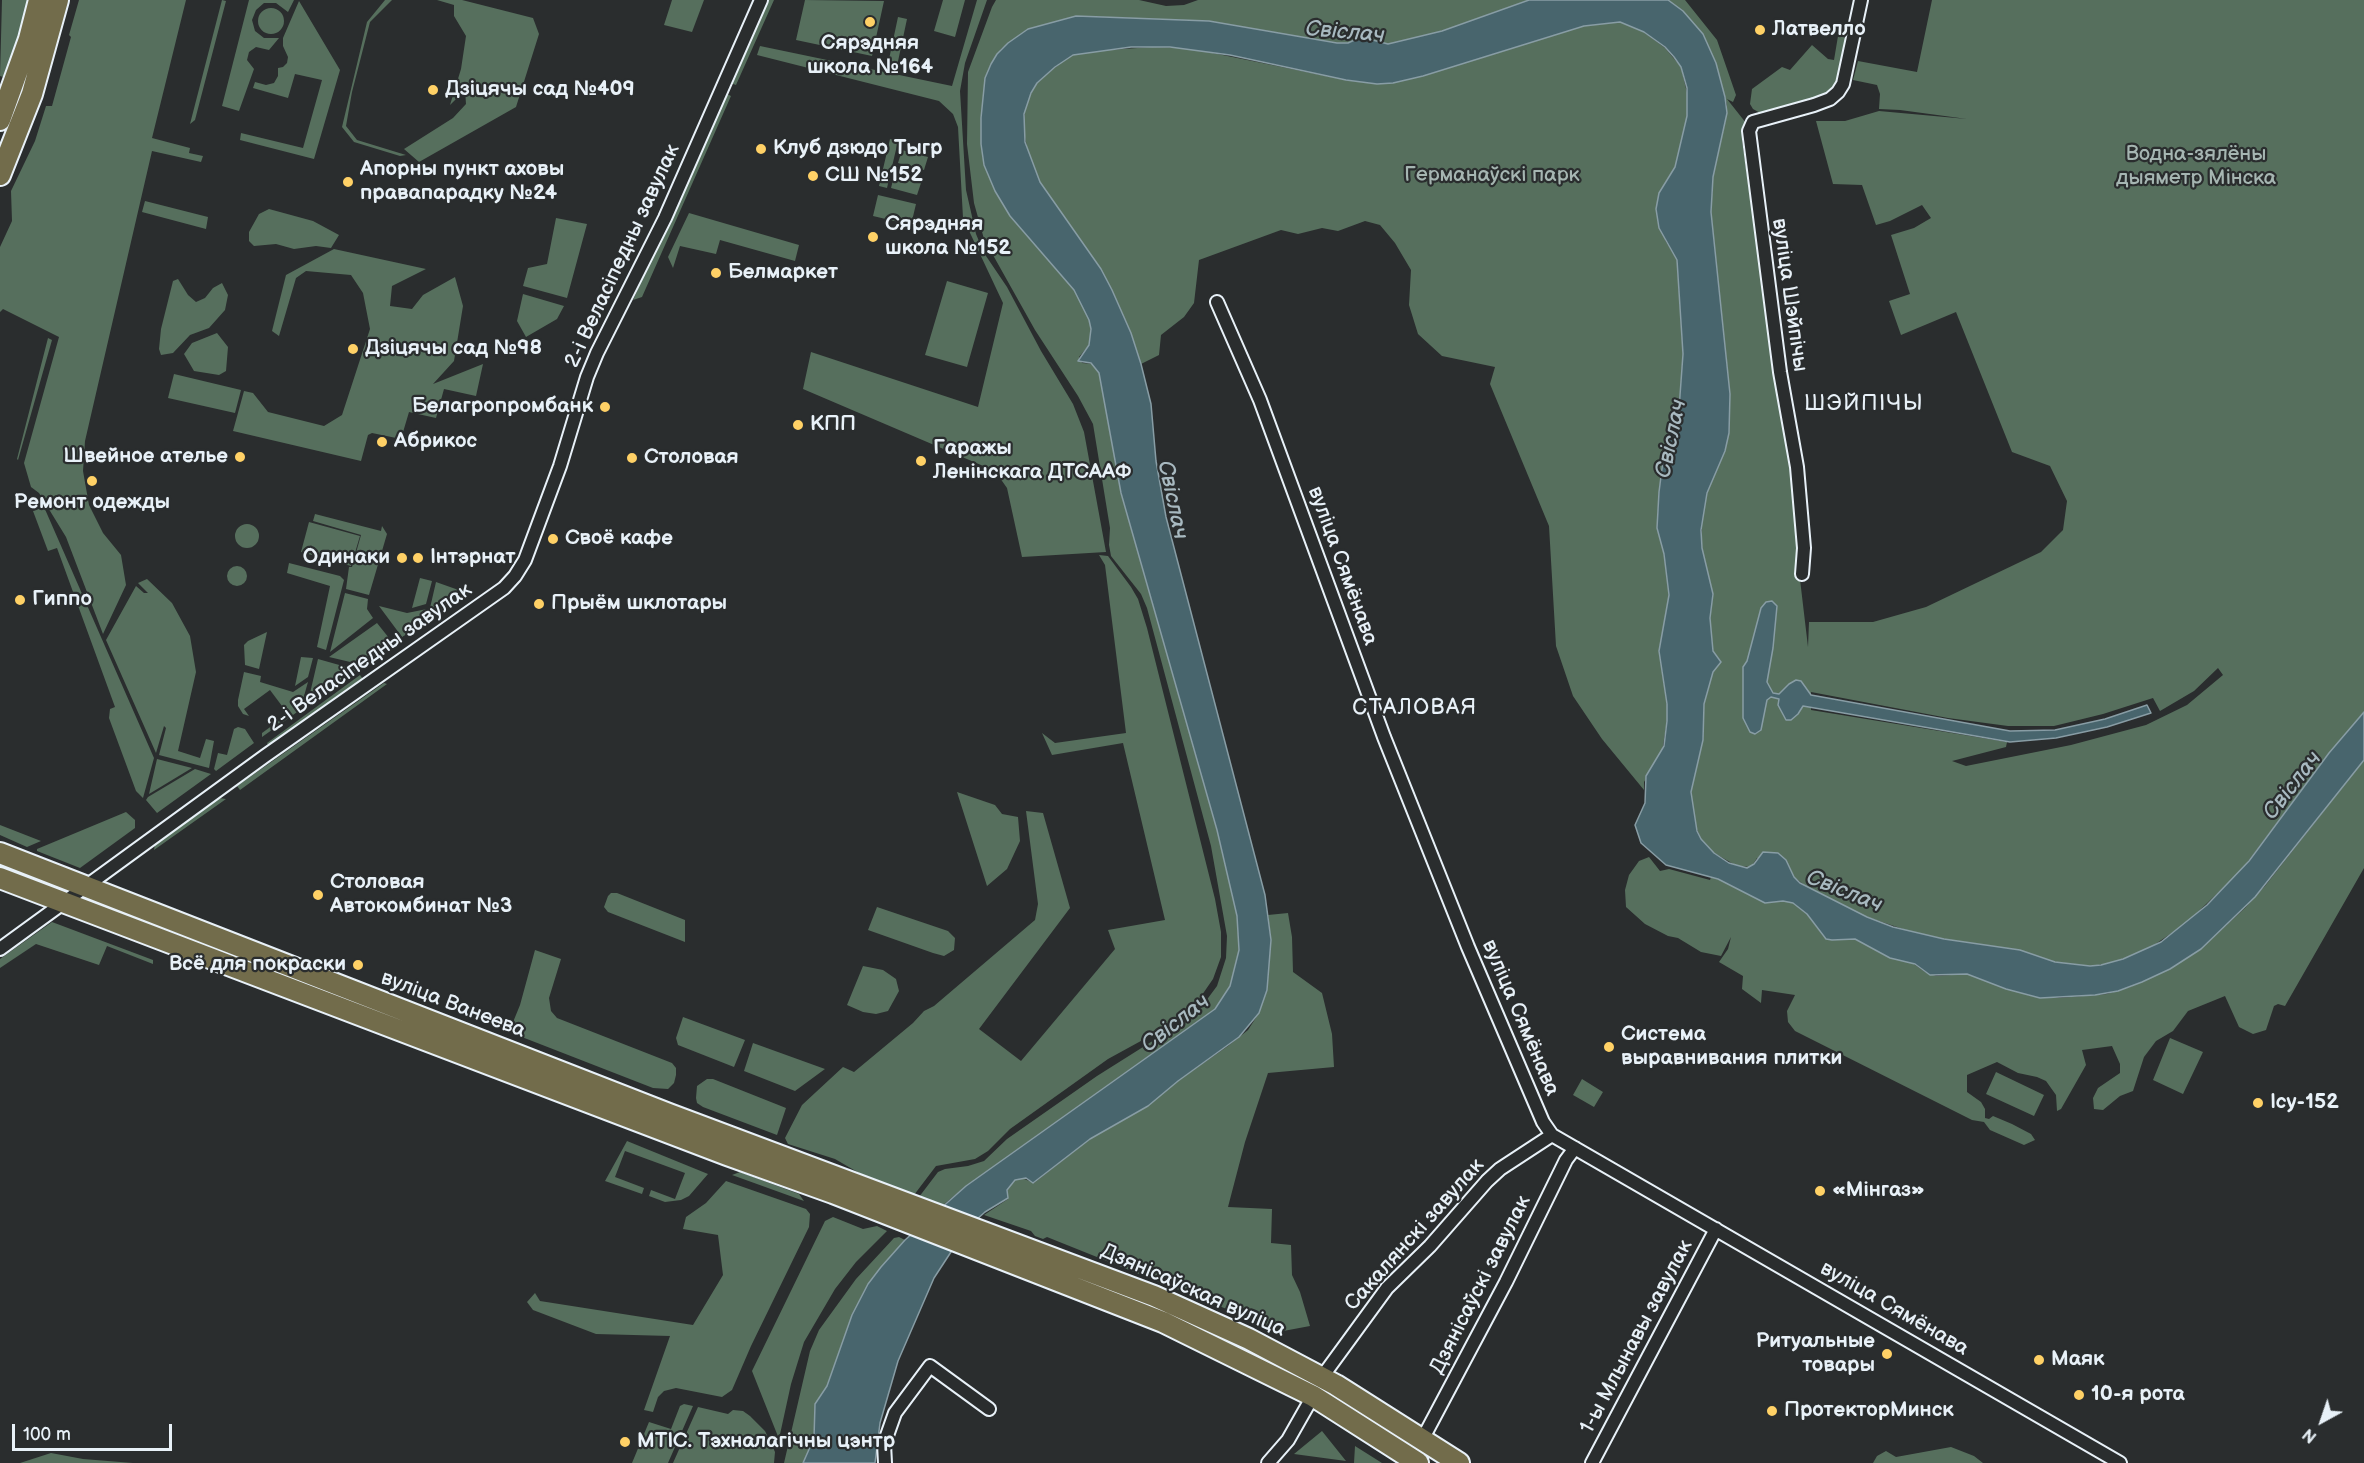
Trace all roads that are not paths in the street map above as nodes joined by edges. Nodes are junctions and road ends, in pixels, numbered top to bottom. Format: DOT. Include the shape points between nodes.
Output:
graph roads {
  1 [pos="39,0"];
  2 [pos="58,0"];
  3 [pos="761,0"];
  4 [pos="1862,0"];
  5 [pos="0,120"];
  6 [pos="0,175"];
  7 [pos="1217,302"];
  8 [pos="1802,574"];
  9 [pos="0,853"];
  10 [pos="0,878"];
  11 [pos="88,887"];
  12 [pos="66,903"];
  13 [pos="215,937"];
  14 [pos="0,949"];
  15 [pos="206,957"];
  16 [pos="666,1122"];
  17 [pos="1552,1135"];
  18 [pos="1575,1148"];
  19 [pos="887,1205"];
  20 [pos="1716,1229"];
  21 [pos="996,1246"];
  22 [pos="1322,1377"];
  23 [pos="1313,1396"];
  24 [pos="989,1409"];
  25 [pos="1427,1443"];
  26 [pos="1410,1457"];
  27 [pos="885,1463"];
  28 [pos="1268,1463"];
  29 [pos="1459,1463"];
  30 [pos="1592,1463"];
  31 [pos="2120,1463"];
  1 -- 5 [label="main road" via="24,57"];
  2 -- 6 [label="main road" via="32,94"];
  3 -- 11 [label="street, 2-і Веласіпедны завулак" via="665,218 594,361 560,466 525,560 515,576 504,588"];
  4 -- 8 [label="street, вуліца Шэйпічы" via="1843,84 1830,99 1753,122 1749,131 1780,372 1797,466 1804,548"];
  7 -- 17 [label="street, вуліца Сямёнава" via="1260,400 1384,737 1468,947"];
  9 -- 11 [label="main road, вуліца Ванеева"];
  10 -- 12 [label="main road, вуліца Ванеева"];
  11 -- 12 [label="street, 2-і Веласіпедны завулак"];
  11 -- 13 [label="main road, вуліца Ванеева"];
  12 -- 14 [label="street, 2-і Веласіпедны завулак"];
  12 -- 15 [label="main road, вуліца Ванеева"];
  13 -- 15 [label="street"];
  13 -- 16 [label="main road, вуліца Ванеева"];
  15 -- 16 [label="main road, вуліца Ванеева"];
  16 -- 19 [label="main road, вуліца Ванеева"];
  17 -- 18 [label="street, вуліца Сямёнава"];
  17 -- 22 [label="street, Сакалянскі завулак" via="1487,1181 1387,1288"];
  18 -- 20 [label="street, вуліца Сямёнава"];
  18 -- 25 [label="street, Дзянісаўскі завулак"];
  19 -- 21 [label="main road, Дзянісаўская вуліца"];
  20 -- 30 [label="street, 1-ы Млынавы завулак"];
  20 -- 31 [label="street, вуліца Сямёнава"];
  21 -- 22 [label="main road, Дзянісаўская вуліца" via="1154,1296"];
  21 -- 23 [label="main road, Дзянісаўская вуліца"];
  22 -- 25 [label="main road, Дзянісаўская вуліца"];
  23 -- 26 [label="main road, Дзянісаўская вуліца"];
  23 -- 28 [label="street" via="1288,1440"];
  24 -- 27 [label="street" via="930,1366 895,1413 884,1444"];
  25 -- 26 [label="main road"];
  25 -- 29 [label="main road, Дзянісаўская вуліца"];
}
